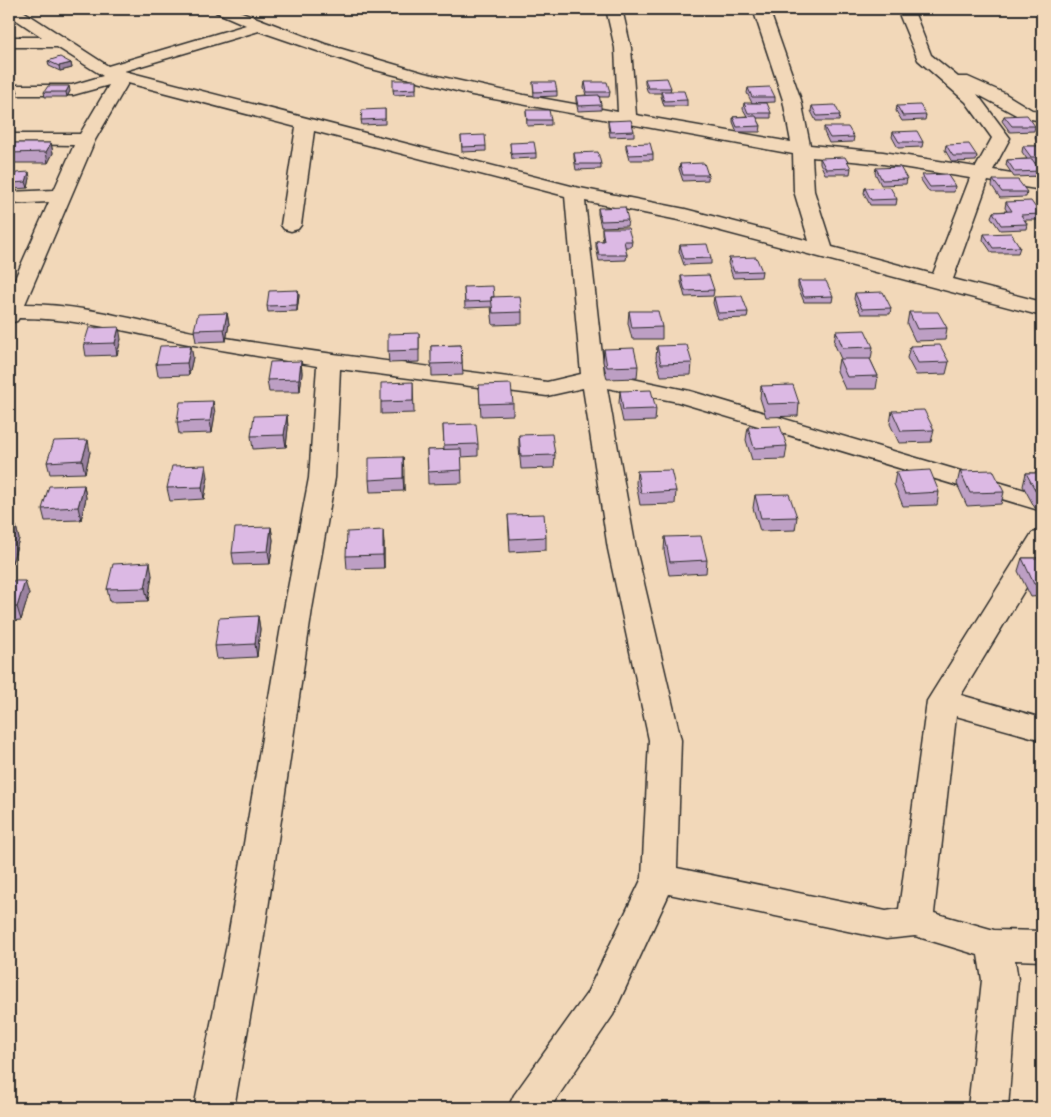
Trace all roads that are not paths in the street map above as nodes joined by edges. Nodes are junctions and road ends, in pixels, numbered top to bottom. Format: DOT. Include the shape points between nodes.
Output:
graph roads {
  1 [pos="10,9"];
  2 [pos="221,9"];
  3 [pos="614,9"];
  4 [pos="761,9"];
  5 [pos="905,9"];
  6 [pos="258,26"];
  7 [pos="9,42"];
  8 [pos="58,42"];
  9 [pos="942,72"];
  10 [pos="114,74"];
  11 [pos="9,90"];
  12 [pos="1042,116"];
  13 [pos="627,119"];
  14 [pos="306,123"];
  15 [pos="9,139"];
  16 [pos="86,140"];
  17 [pos="802,150"];
  18 [pos="981,175"];
  19 [pos="1042,184"];
  20 [pos="574,193"];
  21 [pos="62,196"];
  22 [pos="9,198"];
  23 [pos="291,225"];
  24 [pos="824,252"];
  25 [pos="941,282"];
  26 [pos="1042,308"];
  27 [pos="10,313"];
  28 [pos="329,361"];
  29 [pos="593,378"];
  30 [pos="1042,503"];
  31 [pos="1042,539"];
  32 [pos="942,701"];
  33 [pos="1042,729"];
  34 [pos="659,878"];
  35 [pos="915,922"];
  36 [pos="994,945"];
  37 [pos="1042,946"];
  38 [pos="214,1108"];
  39 [pos="528,1108"];
  40 [pos="988,1108"];
  1 -- 8 [label="street"];
  2 -- 6 [label="street"];
  3 -- 13 [label="street" via="623,48"];
  4 -- 17 [label="street" via="792,100"];
  5 -- 9 [label="street" via="924,57"];
  6 -- 10 [label="street" via="128,63"];
  6 -- 13 [label="street" via="410,76 566,110"];
  7 -- 8 [label="street"];
  8 -- 10 [label="street"];
  9 -- 12 [label="street" via="1004,99 1022,113"];
  9 -- 18 [label="street" via="972,98 1001,138"];
  10 -- 11 [label="street" via="73,90"];
  10 -- 14 [label="street"];
  10 -- 16 [label="street"];
  13 -- 17 [label="street"];
  14 -- 20 [label="street"];
  14 -- 23 [label="street"];
  15 -- 16 [label="street"];
  16 -- 21 [label="street"];
  17 -- 18 [label="street" via="885,158"];
  17 -- 24 [label="street" via="804,191"];
  18 -- 19 [label="street"];
  18 -- 25 [label="street"];
  20 -- 24 [label="street" via="685,216"];
  20 -- 29 [label="street"];
  21 -- 22 [label="street"];
  21 -- 27 [label="street"];
  24 -- 25 [label="street"];
  25 -- 26 [label="street"];
  27 -- 28 [label="street" via="82,316"];
  28 -- 29 [label="street" via="547,389"];
  28 -- 38 [label="street" via="322,478 244,949"];
  29 -- 30 [label="street" via="682,396"];
  29 -- 34 [label="street" via="622,549 665,740"];
  31 -- 32 [label="street"];
  32 -- 33 [label="street"];
  32 -- 35 [label="street"];
  34 -- 35 [label="street" via="886,924"];
  34 -- 39 [label="street" via="600,1004"];
  35 -- 36 [label="street"];
  36 -- 37 [label="street"];
  36 -- 40 [label="street" via="1000,980"];
}
